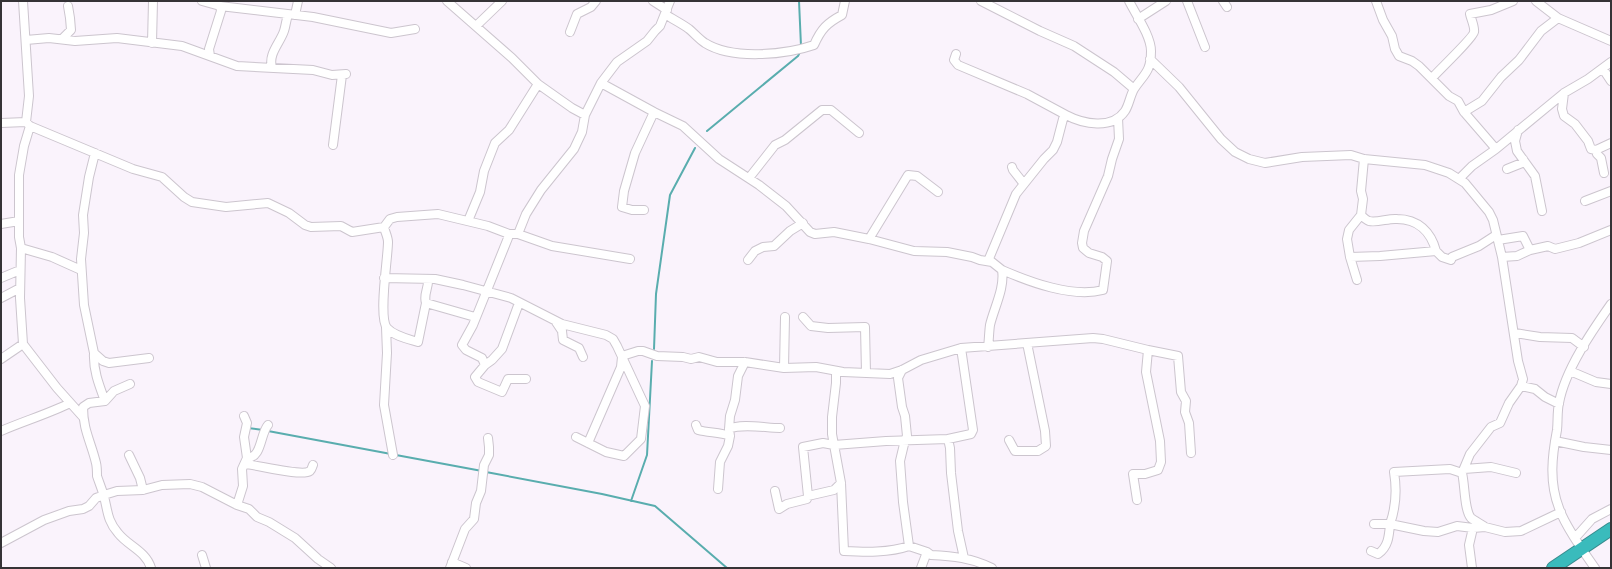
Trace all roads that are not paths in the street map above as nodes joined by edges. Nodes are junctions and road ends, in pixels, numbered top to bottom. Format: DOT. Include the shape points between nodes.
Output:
graph roads {
  1 [pos="23,1"];
  2 [pos="153,1"];
  3 [pos="202,1"];
  4 [pos="298,1"];
  5 [pos="446,1"];
  6 [pos="502,1"];
  7 [pos="596,1"];
  8 [pos="653,1"];
  9 [pos="670,1"];
  10 [pos="844,1"];
  11 [pos="981,1"];
  12 [pos="1129,1"];
  13 [pos="1166,1"];
  14 [pos="1187,1"];
  15 [pos="1376,1"];
  16 [pos="1513,1"];
  17 [pos="1536,1"];
  18 [pos="68,6"];
  19 [pos="220,6"];
  20 [pos="666,12"];
  21 [pos="291,15"];
  22 [pos="1558,18"];
  23 [pos="1138,19"];
  24 [pos="476,26"];
  25 [pos="415,29"];
  26 [pos="570,32"];
  27 [pos="62,39"];
  28 [pos="26,40"];
  29 [pos="1611,41"];
  30 [pos="152,43"];
  31 [pos="1205,46"];
  32 [pos="956,54"];
  33 [pos="210,56"];
  34 [pos="1150,59"];
  35 [pos="1611,62"];
  36 [pos="272,67"];
  37 [pos="1603,69"];
  38 [pos="1432,78"];
  39 [pos="1611,81"];
  40 [pos="601,83"];
  41 [pos="538,84"];
  42 [pos="1134,89"];
  43 [pos="1564,93"];
  44 [pos="654,112"];
  45 [pos="1464,112"];
  46 [pos="585,115"];
  47 [pos="1066,115"];
  48 [pos="1118,118"];
  49 [pos="1,123"];
  50 [pos="28,124"];
  51 [pos="1518,130"];
  52 [pos="859,133"];
  53 [pos="1611,143"];
  54 [pos="332,145"];
  55 [pos="1496,149"];
  56 [pos="1596,150"];
  57 [pos="95,153"];
  58 [pos="1364,159"];
  59 [pos="1523,159"];
  60 [pos="1012,167"];
  61 [pos="1507,169"];
  62 [pos="1604,172"];
  63 [pos="749,178"];
  64 [pos="1459,179"];
  65 [pos="1024,184"];
  66 [pos="1611,191"];
  67 [pos="938,192"];
  68 [pos="1585,201"];
  69 [pos="644,210"];
  70 [pos="1542,211"];
  71 [pos="1361,215"];
  72 [pos="19,221"];
  73 [pos="468,222"];
  74 [pos="803,223"];
  75 [pos="1,224"];
  76 [pos="384,227"];
  77 [pos="1611,230"];
  78 [pos="513,234"];
  79 [pos="1497,238"];
  80 [pos="869,239"];
  81 [pos="21,248"];
  82 [pos="1530,250"];
  83 [pos="1436,251"];
  84 [pos="1350,257"];
  85 [pos="1502,257"];
  86 [pos="630,259"];
  87 [pos="748,260"];
  88 [pos="988,261"];
  89 [pos="20,270"];
  90 [pos="81,270"];
  91 [pos="1002,270"];
  92 [pos="1,278"];
  93 [pos="384,278"];
  94 [pos="428,279"];
  95 [pos="1357,280"];
  96 [pos="20,288"];
  97 [pos="486,291"];
  98 [pos="1,298"];
  99 [pos="519,302"];
  100 [pos="426,304"];
  101 [pos="1610,306"];
  102 [pos="475,317"];
  103 [pos="803,317"];
  104 [pos="786,318"];
  105 [pos="556,321"];
  106 [pos="386,327"];
  107 [pos="1515,333"];
  108 [pos="1027,343"];
  109 [pos="23,344"];
  110 [pos="988,347"];
  111 [pos="1584,347"];
  112 [pos="961,348"];
  113 [pos="1148,350"];
  114 [pos="94,353"];
  115 [pos="622,356"];
  116 [pos="583,357"];
  117 [pos="149,358"];
  118 [pos="1,359"];
  119 [pos="745,362"];
  120 [pos="485,365"];
  121 [pos="784,368"];
  122 [pos="836,370"];
  123 [pos="902,370"];
  124 [pos="1570,371"];
  125 [pos="866,372"];
  126 [pos="526,379"];
  127 [pos="130,384"];
  128 [pos="1611,384"];
  129 [pos="1521,386"];
  130 [pos="105,401"];
  131 [pos="70,403"];
  132 [pos="1559,404"];
  133 [pos="244,416"];
  134 [pos="83,417"];
  135 [pos="268,425"];
  136 [pos="696,425"];
  137 [pos="780,428"];
  138 [pos="1,431"];
  139 [pos="730,432"];
  140 [pos="576,437"];
  141 [pos="488,438"];
  142 [pos="948,439"];
  143 [pos="905,440"];
  144 [pos="1009,440"];
  145 [pos="1555,441"];
  146 [pos="588,443"];
  147 [pos="834,445"];
  148 [pos="1611,450"];
  149 [pos="1191,453"];
  150 [pos="129,455"];
  151 [pos="392,455"];
  152 [pos="246,461"];
  153 [pos="313,465"];
  154 [pos="1463,471"];
  155 [pos="1516,473"];
  156 [pos="841,483"];
  157 [pos="718,489"];
  158 [pos="143,490"];
  159 [pos="775,491"];
  160 [pos="104,495"];
  161 [pos="808,496"];
  162 [pos="1137,500"];
  163 [pos="237,505"];
  164 [pos="1611,509"];
  165 [pos="1561,512"];
  166 [pos="1374,524"];
  167 [pos="1390,524"];
  168 [pos="1485,527"];
  169 [pos="1473,528"];
  170 [pos="1611,529"];
  171 [pos="1575,538"];
  172 [pos="1,543"];
  173 [pos="909,546"];
  174 [pos="1371,551"];
  175 [pos="927,552"];
  176 [pos="202,555"];
  177 [pos="964,558"];
  178 [pos="451,565"];
  179 [pos="151,568"];
  180 [pos="206,568"];
  181 [pos="331,568"];
  182 [pos="466,568"];
  183 [pos="921,568"];
  184 [pos="992,568"];
  185 [pos="1472,568"];
  186 [pos="1553,568"];
  187 [pos="1594,568"];
  1 -- 28 [label="street"];
  2 -- 30 [label="street"];
  3 -- 19 [label="street"];
  4 -- 21 [label="street"];
  5 -- 24 [label="street"];
  6 -- 24 [label="street"];
  7 -- 26 [label="street" via="577,14"];
  8 -- 20 [label="street"];
  9 -- 20 [label="street"];
  10 -- 20 [label="street" via="842,14 828,22 814,45 767,53 732,53 705,43"];
  11 -- 42 [label="street" via="1074,46 1114,72"];
  12 -- 23 [label="street"];
  13 -- 23 [label="street"];
  14 -- 31 [label="street"];
  15 -- 38 [label="street" via="1400,56 1412,61"];
  16 -- 38 [label="street" via="1491,10 1470,14 1474,32 1470,39"];
  17 -- 22 [label="street"];
  18 -- 27 [label="street" via="70,30"];
  19 -- 21 [label="street"];
  19 -- 33 [label="street" via="221,12 209,49"];
  20 -- 40 [label="street" via="660,26 647,41 617,62"];
  21 -- 25 [label="street" via="336,20 392,32"];
  21 -- 36 [label="street" via="272,56"];
  22 -- 29 [label="street"];
  22 -- 45 [label="street" via="1541,31 1482,101"];
  23 -- 34 [label="street" via="1149,39"];
  24 -- 41 [label="street"];
  27 -- 28 [label="street"];
  27 -- 30 [label="street" via="74,41 117,38"];
  28 -- 50 [label="street"];
  30 -- 33 [label="street" via="182,46"];
  32 -- 47 [label="street" via="954,60 958,65 1027,94"];
  33 -- 36 [label="street" via="237,66"];
  34 -- 42 [label="street" via="1148,72"];
  34 -- 58 [label="street" via="1179,87 1221,139 1249,160 1265,163 1302,157 1351,155"];
  35 -- 37 [label="street"];
  36 -- 54 [label="street" via="313,70 332,75 344,74"];
  37 -- 39 [label="street"];
  37 -- 43 [label="street"];
  38 -- 45 [label="street" via="1458,102"];
  40 -- 44 [label="street"];
  40 -- 46 [label="street"];
  41 -- 46 [label="street"];
  41 -- 73 [label="street" via="509,130 495,144"];
  42 -- 48 [label="street" via="1125,111"];
  43 -- 51 [label="street"];
  43 -- 56 [label="street" via="1564,116 1575,124 1591,149"];
  44 -- 63 [label="street" via="683,126 718,159"];
  44 -- 69 [label="street" via="635,153 622,207"];
  45 -- 55 [label="street"];
  46 -- 78 [label="street" via="582,132 574,149 541,190"];
  47 -- 48 [label="street" via="1075,120 1103,124"];
  47 -- 65 [label="street" via="1053,150"];
  48 -- 91 [label="street" via="1119,139 1108,176 1084,230 1082,243 1089,253 1107,261 1103,290 1072,291"];
  49 -- 50 [label="street"];
  50 -- 57 [label="street"];
  50 -- 72 [label="street" via="19,175"];
  51 -- 55 [label="street"];
  51 -- 59 [label="street" via="1516,146"];
  52 -- 63 [label="street" via="831,110 822,110 794,134 775,145"];
  53 -- 56 [label="street"];
  55 -- 64 [label="street"];
  56 -- 62 [label="street"];
  57 -- 76 [label="street" via="133,169 162,177 192,202 226,207 268,203 311,227 341,226 352,232"];
  57 -- 90 [label="street" via="83,215"];
  58 -- 64 [label="street" via="1425,165 1449,172"];
  58 -- 71 [label="street"];
  59 -- 61 [label="street" via="1522,163"];
  59 -- 70 [label="street" via="1535,176"];
  60 -- 65 [label="street"];
  63 -- 74 [label="street" via="786,206"];
  64 -- 79 [label="street" via="1489,212"];
  65 -- 88 [label="street" via="1016,194"];
  66 -- 68 [label="street"];
  67 -- 80 [label="street" via="917,176 908,175"];
  71 -- 83 [label="street" via="1369,221 1399,218 1413,222 1428,231"];
  71 -- 84 [label="street" via="1349,230 1347,239"];
  72 -- 75 [label="street"];
  72 -- 81 [label="street"];
  73 -- 76 [label="street" via="438,214 421,214 397,216 390,219"];
  73 -- 78 [label="street"];
  74 -- 80 [label="street" via="805,228 815,234 834,232"];
  74 -- 87 [label="street" via="774,246 755,251"];
  76 -- 93 [label="street" via="388,242"];
  77 -- 82 [label="street" via="1579,244 1555,249 1548,246"];
  78 -- 86 [label="street" via="552,246"];
  78 -- 97 [label="street"];
  79 -- 82 [label="street" via="1523,236"];
  79 -- 83 [label="street" via="1452,257 1451,260 1442,257"];
  79 -- 85 [label="street"];
  80 -- 88 [label="street" via="914,251 947,252"];
  81 -- 89 [label="street"];
  81 -- 90 [label="street" via="52,257"];
  82 -- 85 [label="street" via="1517,256"];
  83 -- 84 [label="street"];
  84 -- 95 [label="street"];
  85 -- 107 [label="street"];
  88 -- 91 [label="street"];
  89 -- 92 [label="street"];
  89 -- 96 [label="street"];
  90 -- 114 [label="street" via="84,305"];
  91 -- 110 [label="street" via="1000,293 990,326"];
  93 -- 94 [label="street"];
  93 -- 106 [label="street"];
  94 -- 97 [label="street"];
  94 -- 100 [label="street" via="424,298"];
  96 -- 98 [label="street"];
  96 -- 109 [label="street"];
  97 -- 99 [label="street"];
  97 -- 102 [label="street"];
  99 -- 105 [label="street"];
  99 -- 120 [label="street" via="502,349"];
  100 -- 102 [label="street"];
  100 -- 106 [label="street" via="418,342"];
  101 -- 111 [label="street"];
  102 -- 120 [label="street" via="462,345 466,350 482,358"];
  103 -- 125 [label="street" via="811,326 822,328 866,326"];
  104 -- 121 [label="street"];
  105 -- 115 [label="street" via="606,335 613,339"];
  105 -- 116 [label="street" via="562,331 563,340 579,348"];
  106 -- 151 [label="street" via="384,405"];
  107 -- 111 [label="street" via="1572,338"];
  107 -- 129 [label="street" via="1523,379"];
  108 -- 110 [label="street"];
  108 -- 113 [label="street" via="1103,339"];
  108 -- 144 [label="street" via="1046,446 1038,451 1015,451"];
  109 -- 118 [label="street"];
  109 -- 131 [label="street"];
  110 -- 112 [label="street"];
  111 -- 124 [label="street"];
  112 -- 123 [label="street" via="921,360"];
  112 -- 142 [label="street" via="973,430 971,434"];
  113 -- 149 [label="street" via="1178,356"];
  113 -- 162 [label="street" via="1146,372 1160,441 1161,462 1158,470 1133,474"];
  114 -- 117 [label="street" via="103,362 108,363"];
  114 -- 130 [label="street" via="98,381"];
  115 -- 119 [label="street" via="643,351 657,356"];
  115 -- 146 [label="street" via="621,367"];
  115 -- 146 [label="street" via="645,406 641,439 624,456 606,452"];
  119 -- 121 [label="street"];
  119 -- 139 [label="street" via="738,376"];
  120 -- 126 [label="street" via="475,379 496,390 502,392 508,379"];
  121 -- 122 [label="street" via="816,367"];
  122 -- 125 [label="street"];
  122 -- 147 [label="street" via="832,416"];
  123 -- 125 [label="street" via="890,374"];
  123 -- 143 [label="street" via="898,378 905,416"];
  124 -- 128 [label="street" via="1596,382"];
  124 -- 132 [label="street"];
  127 -- 130 [label="street" via="114,391"];
  129 -- 132 [label="street" via="1535,389"];
  129 -- 154 [label="street" via="1509,403 1500,423 1491,427 1470,454"];
  130 -- 134 [label="street" via="89,403 83,407"];
  131 -- 134 [label="street"];
  131 -- 138 [label="street"];
  132 -- 145 [label="street"];
  133 -- 152 [label="street" via="247,423 244,437"];
  134 -- 160 [label="street"];
  135 -- 152 [label="street" via="256,455"];
  136 -- 139 [label="street" via="698,430 702,431"];
  137 -- 139 [label="street" via="733,427"];
  139 -- 157 [label="street" via="728,446 720,462"];
  140 -- 146 [label="street"];
  141 -- 178 [label="street" via="489,455 484,465 474,520 465,528"];
  142 -- 143 [label="street"];
  142 -- 177 [label="street" via="958,531"];
  143 -- 147 [label="street"];
  143 -- 173 [label="street" via="900,461"];
  145 -- 148 [label="street"];
  145 -- 165 [label="street" via="1552,473"];
  147 -- 156 [label="street"];
  147 -- 161 [label="street" via="803,447"];
  150 -- 158 [label="street"];
  152 -- 153 [label="street" via="302,473 310,471"];
  152 -- 163 [label="street" via="242,469 243,486"];
  154 -- 155 [label="street" via="1491,467"];
  154 -- 167 [label="street" via="1450,469 1394,472 1395,512"];
  154 -- 168 [label="street" via="1465,499 1470,517"];
  156 -- 161 [label="street" via="834,490"];
  156 -- 173 [label="street" via="844,551 898,550"];
  158 -- 160 [label="street" via="117,491"];
  158 -- 163 [label="street" via="162,485 190,484 202,487"];
  159 -- 161 [label="street" via="779,510 787,504 807,499"];
  160 -- 172 [label="street" via="96,498 83,510 69,511 44,520"];
  160 -- 179 [label="street" via="107,516 118,533 145,556"];
  163 -- 181 [label="street" via="249,509 257,517 295,538"];
  164 -- 171 [label="street" via="1592,519"];
  165 -- 168 [label="street" via="1521,531 1506,532"];
  165 -- 171 [label="street"];
  166 -- 167 [label="street"];
  167 -- 169 [label="street" via="1438,532 1457,526"];
  167 -- 174 [label="street" via="1388,542 1384,550 1378,554"];
  168 -- 169 [label="street"];
  169 -- 185 [label="street" via="1469,545"];
  170 -- 186 [label="highway"];
  171 -- 187 [label="street"];
  173 -- 175 [label="street"];
  175 -- 177 [label="street" via="931,555"];
  175 -- 183 [label="street"];
  176 -- 180 [label="street"];
  177 -- 184 [label="street"];
  178 -- 182 [label="street"];
}
